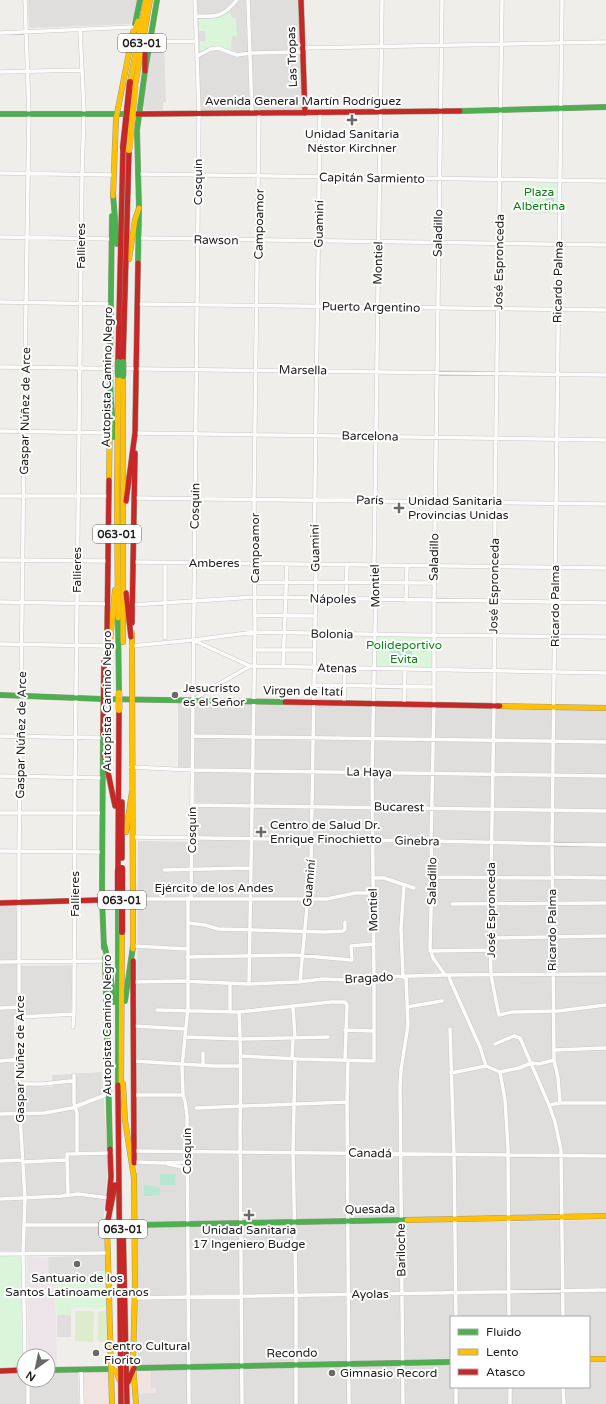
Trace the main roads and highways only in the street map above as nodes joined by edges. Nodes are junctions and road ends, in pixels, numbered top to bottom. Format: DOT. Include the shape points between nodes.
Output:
graph roads {
  1 [pos="140,0"];
  2 [pos="143,0"];
  3 [pos="146,0"];
  4 [pos="151,0"];
  5 [pos="157,0"];
  6 [pos="301,0"];
  7 [pos="132,35"];
  8 [pos="144,71"];
  9 [pos="132,84"];
  10 [pos="606,107"];
  11 [pos="305,112"];
  12 [pos="0,114"];
  13 [pos="117,114"];
  14 [pos="138,114"];
  15 [pos="126,149"];
  16 [pos="113,194"];
  17 [pos="139,208"];
  18 [pos="125,284"];
  19 [pos="119,304"];
  20 [pos="120,362"];
  21 [pos="120,376"];
  22 [pos="111,401"];
  23 [pos="135,433"];
  24 [pos="117,494"];
  25 [pos="123,518"];
  26 [pos="120,566"];
  27 [pos="132,637"];
  28 [pos="104,664"];
  29 [pos="0,695"];
  30 [pos="103,699"];
  31 [pos="131,699"];
  32 [pos="606,708"];
  33 [pos="121,709"];
  34 [pos="104,753"];
  35 [pos="132,792"];
  36 [pos="118,844"];
  37 [pos="121,867"];
  38 [pos="102,899"];
  39 [pos="133,899"];
  40 [pos="0,903"];
  41 [pos="120,932"];
  42 [pos="104,944"];
  43 [pos="133,946"];
  44 [pos="117,1032"];
  45 [pos="121,1044"];
  46 [pos="122,1069"];
  47 [pos="118,1150"];
  48 [pos="134,1178"];
  49 [pos="606,1216"];
  50 [pos="107,1225"];
  51 [pos="134,1225"];
  52 [pos="590,1359"];
  53 [pos="606,1359"];
  54 [pos="450,1362"];
  55 [pos="134,1368"];
  56 [pos="112,1369"];
  57 [pos="16,1370"];
  58 [pos="56,1370"];
  59 [pos="0,1371"];
  60 [pos="124,1389"];
  61 [pos="112,1404"];
  62 [pos="121,1404"];
  63 [pos="127,1404"];
  64 [pos="136,1404"];
  1 -- 7 [label="main road"];
  2 -- 7 [label="main road"];
  3 -- 9 [label="main road, Autopista Camino Negro / 063-01"];
  4 -- 8 [label="main road"];
  4 -- 9 [label="main road, Autopista Camino Negro / 063-01"];
  5 -- 8 [label="main road"];
  6 -- 11 [label="main road, Las Tropas"];
  7 -- 13 [label="main road"];
  8 -- 14 [label="main road"];
  9 -- 15 [label="main road, Autopista Camino Negro / 063-01, bridge"];
  10 -- 11 [label="main road, Avenida General Martín Rodríguez"];
  11 -- 14 [label="main road, Avenida General Martín Rodríguez"];
  12 -- 13 [label="main road, Avenida General Martín Rodríguez"];
  13 -- 14 [label="main road, Avenida General Martín Rodríguez"];
  13 -- 16 [label="main road"];
  14 -- 17 [label="main road"];
  15 -- 18 [label="main road, Autopista Camino Negro / 063-01"];
  15 -- 19 [label="main road, Autopista Camino Negro / 063-01"];
  16 -- 19 [label="main road"];
  16 -- 22 [label="main road"];
  17 -- 18 [label="main road"];
  17 -- 23 [label="main road"];
  18 -- 20 [label="main road, Autopista Camino Negro / 063-01"];
  19 -- 20 [label="main road, Autopista Camino Negro / 063-01"];
  20 -- 21 [label="main road, Autopista Camino Negro / 063-01, bridge"];
  21 -- 24 [label="main road, Autopista Camino Negro / 063-01"];
  21 -- 25 [label="main road, Autopista Camino Negro / 063-01"];
  22 -- 24 [label="main road"];
  22 -- 28 [label="main road" via="108,638"];
  23 -- 25 [label="main road"];
  23 -- 27 [label="main road"];
  24 -- 26 [label="main road, Autopista Camino Negro / 063-01"];
  25 -- 26 [label="main road, Autopista Camino Negro / 063-01"];
  26 -- 27 [label="main road"];
  26 -- 28 [label="main road" via="110,642"];
  26 -- 33 [label="main road, Autopista Camino Negro / 063-01, bridge"];
  27 -- 31 [label="main road"];
  28 -- 30 [label="main road"];
  29 -- 30 [label="main road, Virgen de Itatí"];
  30 -- 31 [label="main road, Virgen de Itatí"];
  30 -- 34 [label="main road"];
  31 -- 32 [label="main road, Virgen de Itatí"];
  31 -- 35 [label="main road"];
  33 -- 36 [label="main road, Autopista Camino Negro / 063-01"];
  33 -- 37 [label="main road, Autopista Camino Negro / 063-01"];
  34 -- 36 [label="main road" via="114,797"];
  34 -- 38 [label="main road"];
  35 -- 37 [label="main road"];
  35 -- 39 [label="main road"];
  36 -- 37 [label="main road, Autopista Camino Negro / 063-01"];
  37 -- 41 [label="main road, Autopista Camino Negro / 063-01, bridge"];
  38 -- 39 [label="main road, Ejército de los Andes"];
  38 -- 40 [label="main road, Ejército de los Andes"];
  38 -- 42 [label="main road"];
  39 -- 43 [label="main road"];
  41 -- 44 [label="main road, Autopista Camino Negro / 063-01"];
  41 -- 45 [label="main road, Autopista Camino Negro / 063-01"];
  42 -- 44 [label="main road"];
  42 -- 50 [label="main road" via="111,1153"];
  43 -- 45 [label="main road"];
  43 -- 48 [label="main road"];
  44 -- 47 [label="main road, Autopista Camino Negro / 063-01"];
  45 -- 46 [label="main road, Autopista Camino Negro / 063-01"];
  46 -- 48 [label="main road" via="125,1120"];
  46 -- 60 [label="main road, Autopista Camino Negro / 063-01"];
  47 -- 50 [label="main road"];
  47 -- 60 [label="main road, Autopista Camino Negro / 063-01"];
  48 -- 51 [label="main road"];
  49 -- 51 [label="main road, Quesada"];
  50 -- 56 [label="main road"];
  51 -- 55 [label="main road"];
  52 -- 53 [label="main road"];
  54 -- 55 [label="main road, Recondo"];
  55 -- 60 [label="main road"];
  55 -- 64 [label="main road"];
  56 -- 58 [label="main road"];
  56 -- 60 [label="main road" via="118,1374"];
  56 -- 61 [label="main road"];
  57 -- 59 [label="main road"];
  60 -- 62 [label="main road, Autopista Camino Negro / 063-01"];
  60 -- 63 [label="main road, Autopista Camino Negro / 063-01"];
}
